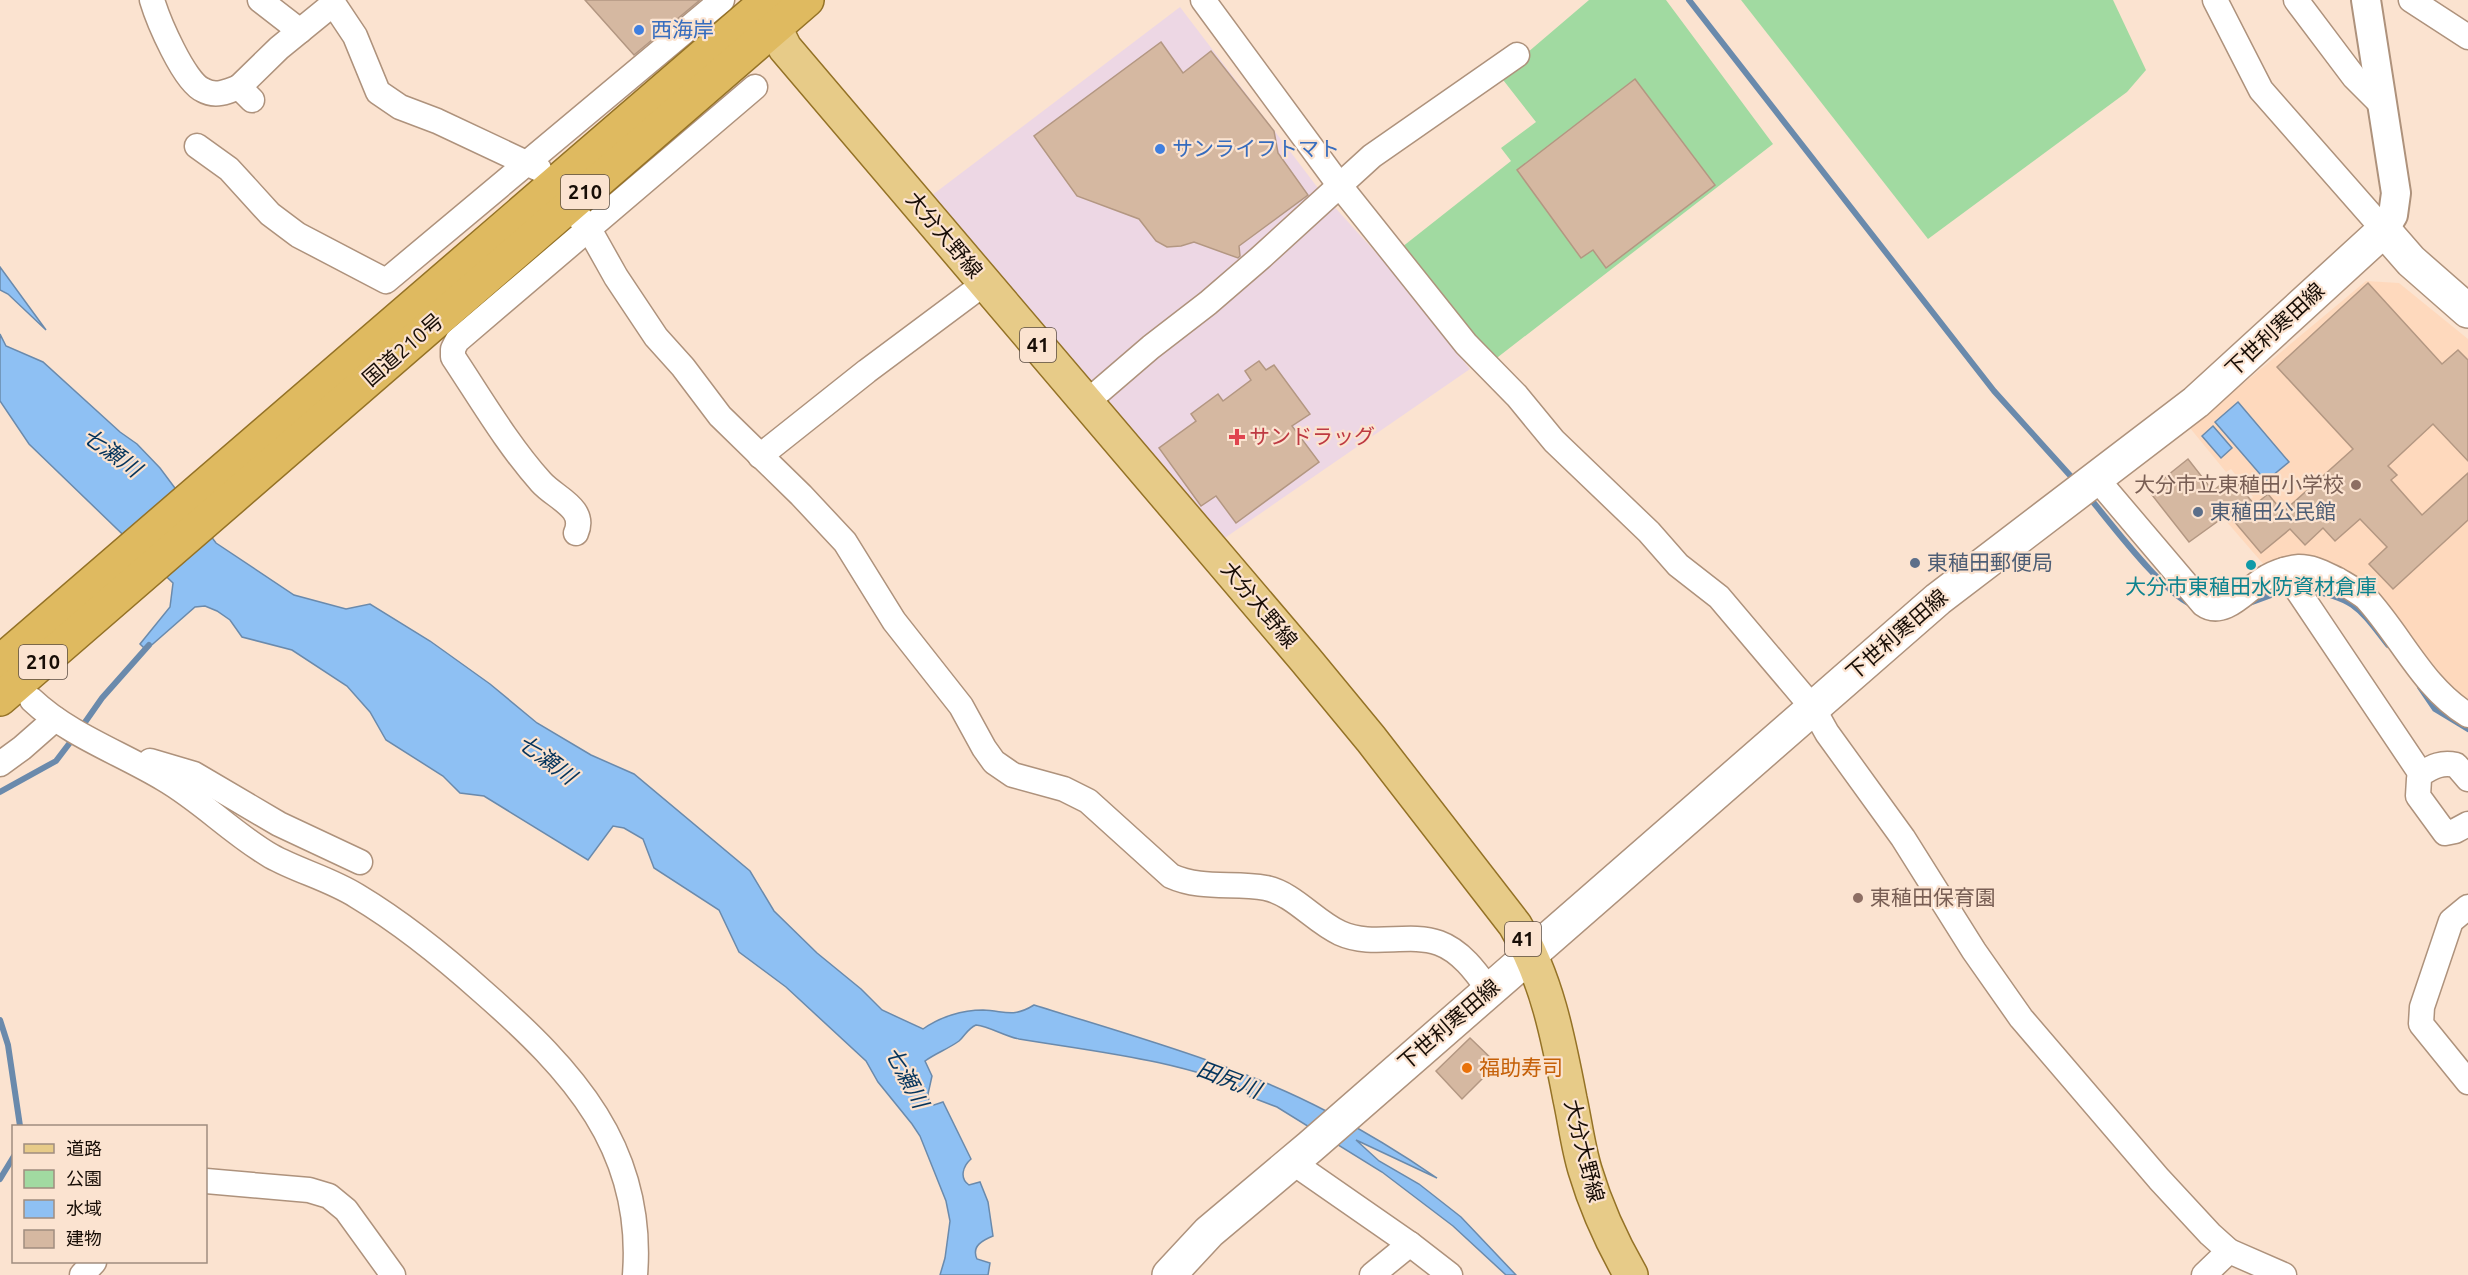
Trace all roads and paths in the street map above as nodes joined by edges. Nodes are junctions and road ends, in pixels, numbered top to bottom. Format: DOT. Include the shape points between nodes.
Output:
graph roads {
  1 [pos="152,0"];
  2 [pos="260,0"];
  3 [pos="722,0"];
  4 [pos="807,0"];
  5 [pos="1203,0"];
  6 [pos="2215,0"];
  7 [pos="2296,0"];
  8 [pos="2366,0"];
  9 [pos="2411,0"];
  10 [pos="332,2"];
  11 [pos="771,9"];
  12 [pos="300,30"];
  13 [pos="2468,37"];
  14 [pos="1517,55"];
  15 [pos="755,87"];
  16 [pos="2382,105"];
  17 [pos="197,146"];
  18 [pos="528,162"];
  19 [pos="1340,186"];
  20 [pos="571,206"];
  21 [pos="2384,230"];
  22 [pos="985,283"];
  23 [pos="2468,311"];
  24 [pos="1087,402"];
  25 [pos="760,456"];
  26 [pos="2096,478"];
  27 [pos="576,533"];
  28 [pos="2284,570"];
  29 [pos="76,615"];
  30 [pos="0,662"];
  31 [pos="16,700"];
  32 [pos="1813,708"];
  33 [pos="2468,715"];
  34 [pos="55,719"];
  35 [pos="130,759"];
  36 [pos="0,765"];
  37 [pos="2421,774"];
  38 [pos="2468,779"];
  39 [pos="2468,824"];
  40 [pos="360,862"];
  41 [pos="2468,907"];
  42 [pos="1532,954"];
  43 [pos="1489,990"];
  44 [pos="2468,1082"];
  45 [pos="1301,1155"];
  46 [pos="207,1181"];
  47 [pos="367,1241"];
  48 [pos="1410,1244"];
  49 [pos="2229,1251"];
  50 [pos="93,1263"];
  51 [pos="82,1275"];
  52 [pos="369,1275"];
  53 [pos="393,1275"];
  54 [pos="635,1275"];
  55 [pos="1169,1275"];
  56 [pos="1372,1275"];
  57 [pos="1450,1275"];
  58 [pos="1631,1275"];
  59 [pos="2204,1275"];
  60 [pos="2284,1275"];
  1 -- 12 [label="street" via="185,72 201,90 217,94 246,94"];
  2 -- 12 [label="street"];
  3 -- 18 [label="street"];
  4 -- 11 [label="highway, 国道210号 / 210"];
  5 -- 19 [label="street"];
  6 -- 21 [label="street" via="2261,90"];
  7 -- 16 [label="street" via="2354,76"];
  8 -- 16 [label="street"];
  9 -- 13 [label="street"];
  10 -- 12 [label="street"];
  10 -- 18 [label="street" via="355,36 378,92 400,106"];
  11 -- 20 [label="highway, 国道210号 / 210"];
  11 -- 22 [label="main road, 大分大野線 / 41" via="785,48"];
  14 -- 19 [label="street" via="1372,156"];
  15 -- 20 [label="street"];
  16 -- 21 [label="street" via="2396,193 2393,214"];
  17 -- 18 [label="street" via="229,169 270,214 298,235 386,281"];
  18 -- 20 [label="street"];
  19 -- 24 [label="street" via="1208,303"];
  19 -- 32 [label="street" via="1477,357 1517,396 1554,441 1678,565 1719,597"];
  20 -- 25 [label="street" via="650,330 720,416"];
  20 -- 27 [label="street" via="457,341 453,357 520,458 578,516"];
  20 -- 29 [label="highway, 国道210号 / 210" via="354,374"];
  21 -- 23 [label="main road" via="2411,261"];
  21 -- 26 [label="main road, 下世利寒田線" via="2196,402"];
  22 -- 24 [label="main road, 大分大野線 / 41"];
  22 -- 25 [label="street"];
  24 -- 42 [label="main road, 大分大野線 / 41" via="1371,739 1504,909"];
  25 -- 43 [label="street" via="845,543 894,621 954,695 984,748 1003,769 1088,801 1164,871 1181,881 1266,888 1351,937 1440,944 1467,963"];
  26 -- 28 [label="street" via="2210,609 2220,609 2266,577"];
  26 -- 32 [label="main road, 下世利寒田線" via="1938,599"];
  28 -- 33 [label="street" via="2316,570 2359,592 2438,690"];
  28 -- 37 [label="street"];
  29 -- 30 [label="highway, 国道210号 / 210"];
  29 -- 31 [label="highway, 国道210号 / 210"];
  31 -- 34 [label="street"];
  32 -- 42 [label="main road, 下世利寒田線"];
  32 -- 49 [label="street" via="1926,871 2009,1002 2159,1179"];
  34 -- 35 [label="street"];
  34 -- 36 [label="street"];
  35 -- 40 [label="street" via="194,774 279,824"];
  35 -- 54 [label="street" via="199,802 258,848 343,888 380,911 450,963 549,1052 599,1117 620,1161 634,1216"];
  37 -- 38 [label="street" via="2431,767 2449,764 2462,770"];
  37 -- 39 [label="street" via="2418,796 2442,831 2450,833"];
  41 -- 44 [label="street" via="2451,921 2422,1007 2421,1024"];
  42 -- 43 [label="main road, 下世利寒田線"];
  42 -- 58 [label="main road, 大分大野線 / 41" via="1560,1048 1584,1169 1603,1220"];
  43 -- 45 [label="main road, 下世利寒田線"];
  45 -- 48 [label="street"];
  45 -- 55 [label="main road" via="1209,1233"];
  46 -- 47 [label="street" via="309,1190 329,1196 346,1210"];
  47 -- 52 [label="street"];
  47 -- 53 [label="street"];
  48 -- 56 [label="street"];
  48 -- 57 [label="street"];
  49 -- 59 [label="street"];
  49 -- 60 [label="street"];
  50 -- 51 [label="street"];
}
